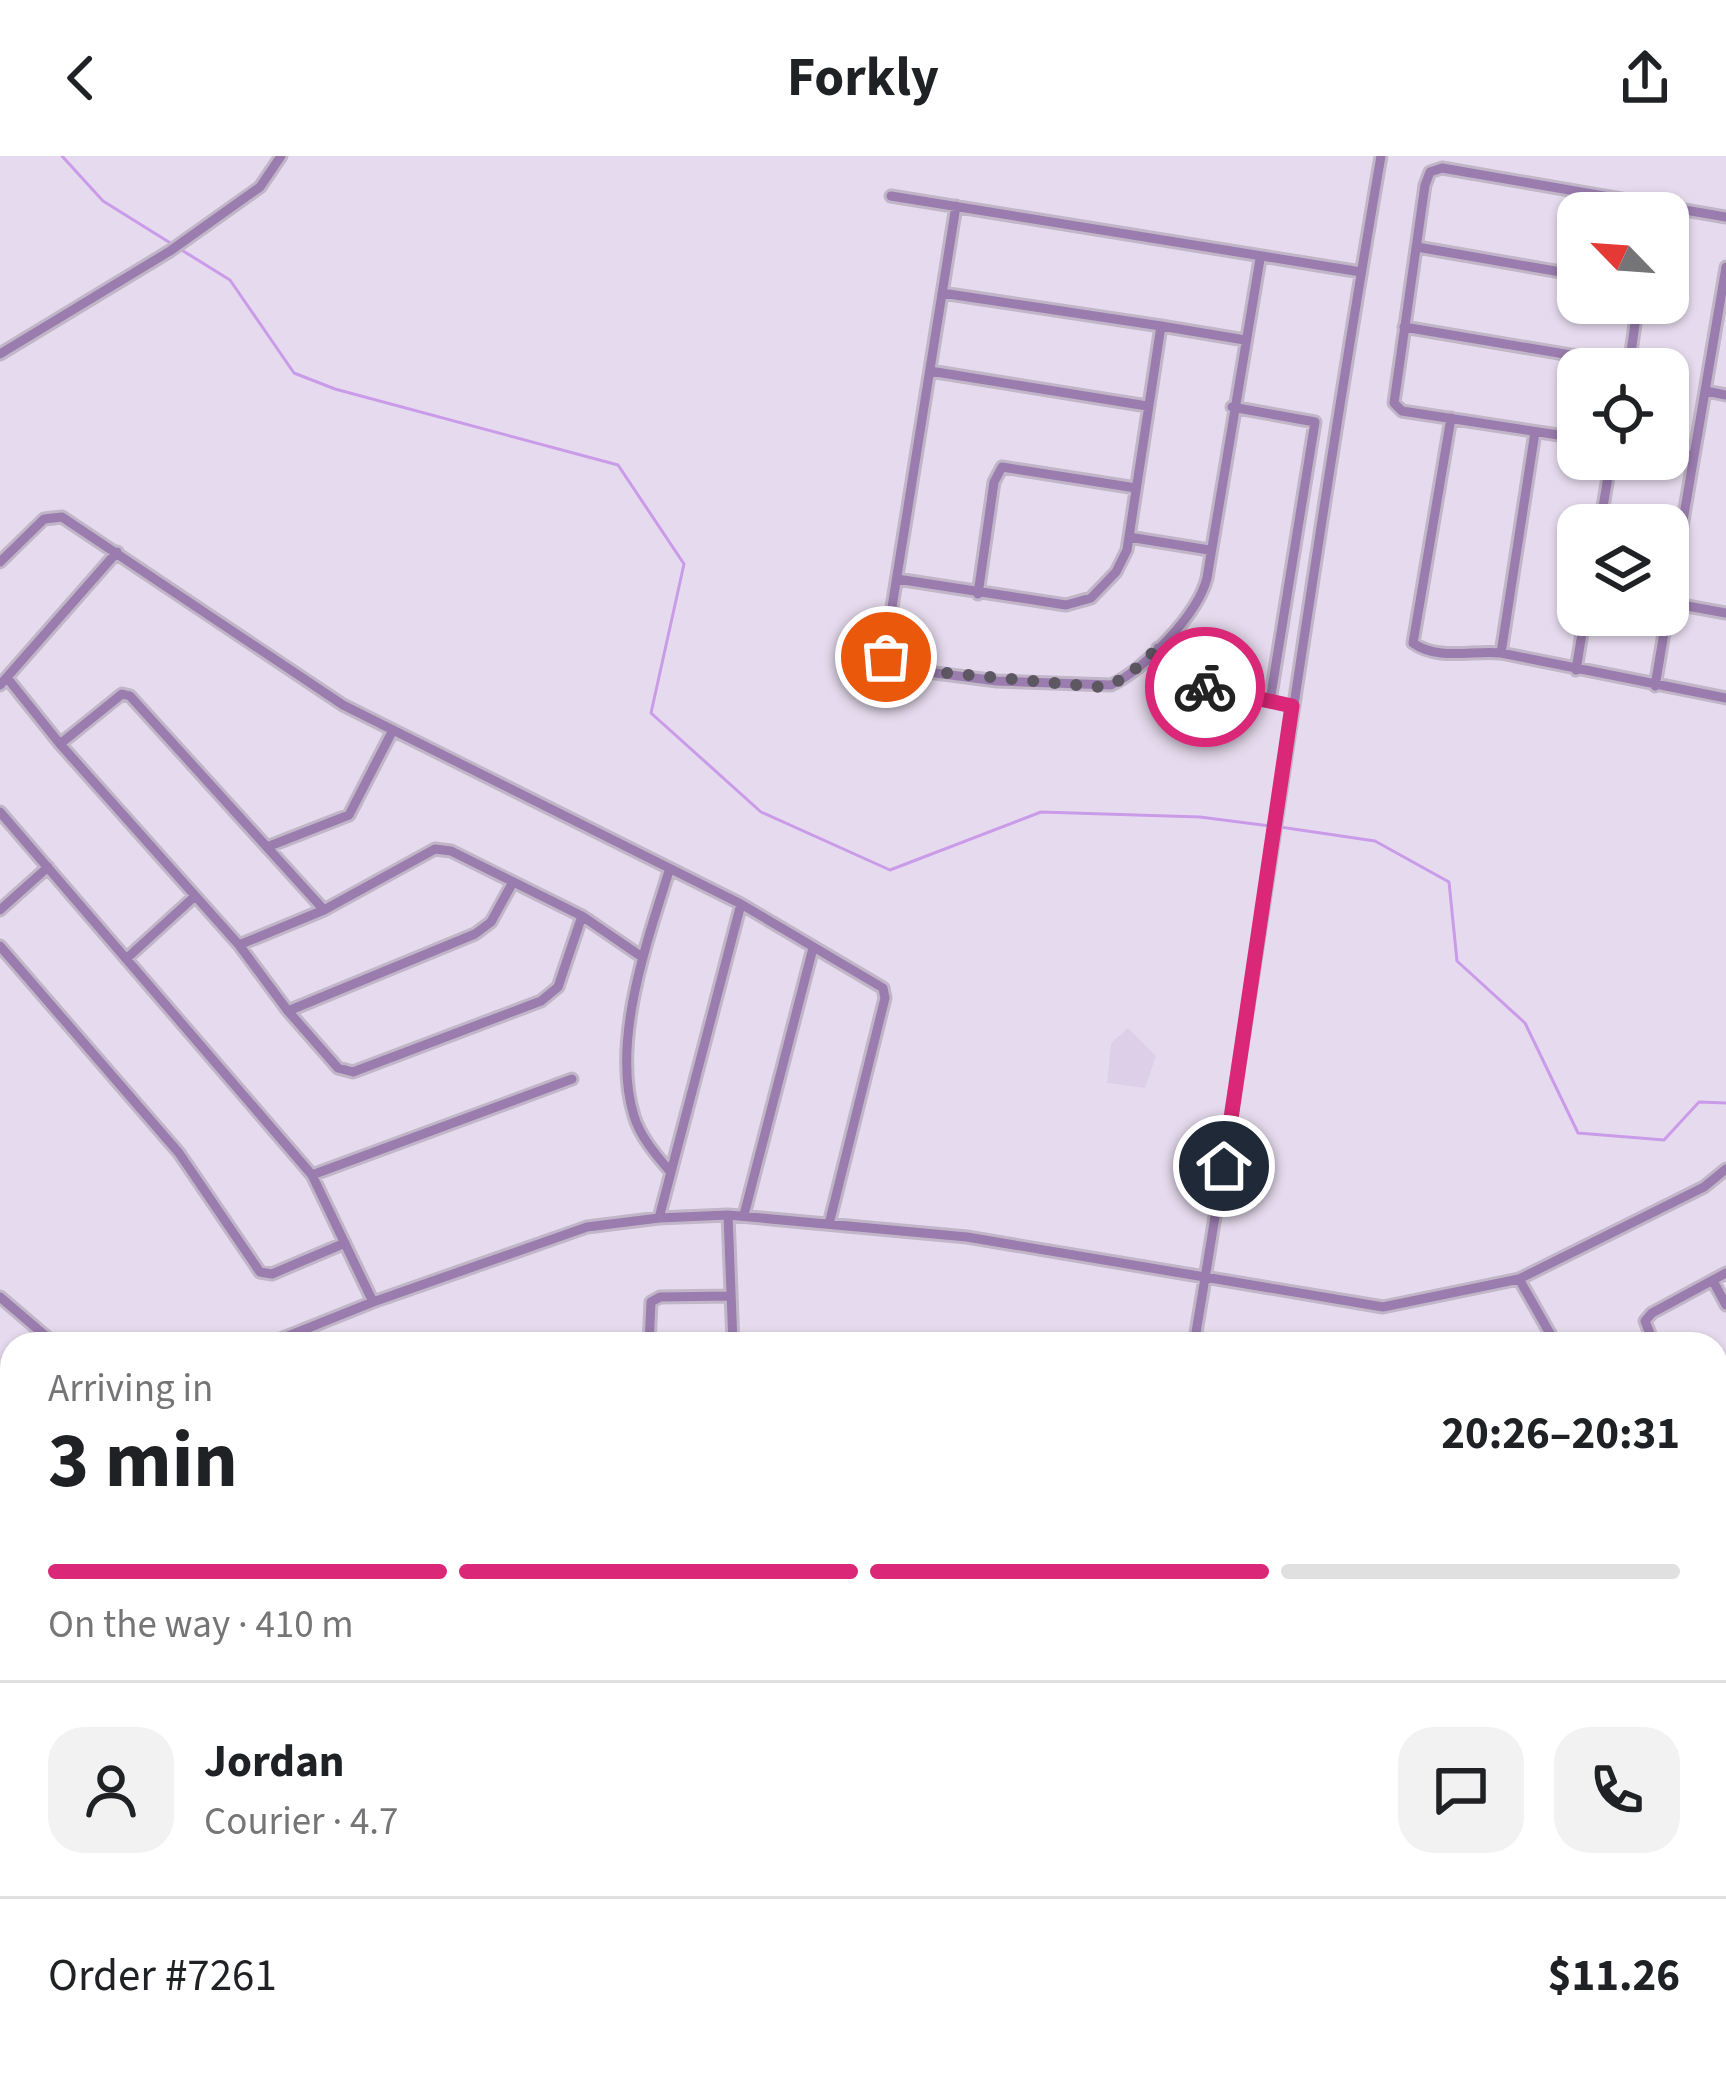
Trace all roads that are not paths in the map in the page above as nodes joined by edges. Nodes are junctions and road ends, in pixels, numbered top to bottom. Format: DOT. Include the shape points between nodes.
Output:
graph roads {
  1 [pos="281,156"];
  2 [pos="1381,156"];
  3 [pos="1566,192"];
  4 [pos="891,196"];
  5 [pos="956,206"];
  6 [pos="1689,213"];
  7 [pos="1726,217"];
  8 [pos="1417,247"];
  9 [pos="1260,259"];
  10 [pos="1726,267"];
  11 [pos="1557,271"];
  12 [pos="1361,272"];
  13 [pos="942,292"];
  14 [pos="1635,324"];
  15 [pos="1161,326"];
  16 [pos="1404,327"];
  17 [pos="1245,340"];
  18 [pos="0,354"];
  19 [pos="930,371"];
  20 [pos="1706,392"];
  21 [pos="1726,395"];
  22 [pos="1147,406"];
  23 [pos="1232,407"];
  24 [pos="1451,418"];
  25 [pos="1534,432"];
  26 [pos="1557,435"];
  27 [pos="1689,455"];
  28 [pos="1694,456"];
  29 [pos="1136,488"];
  30 [pos="1686,504"];
  31 [pos="1130,537"];
  32 [pos="1209,550"];
  33 [pos="117,552"];
  34 [pos="0,562"];
  35 [pos="897,579"];
  36 [pos="978,594"];
  37 [pos="1689,606"];
  38 [pos="1726,613"];
  39 [pos="1582,636"];
  40 [pos="1665,636"];
  41 [pos="1158,648"];
  42 [pos="1501,653"];
  43 [pos="1576,670"];
  44 [pos="4,682"];
  45 [pos="1655,686"];
  46 [pos="1726,698"];
  47 [pos="1270,700"];
  48 [pos="1292,706"];
  49 [pos="393,730"];
  50 [pos="61,745"];
  51 [pos="0,812"];
  52 [pos="267,847"];
  53 [pos="48,867"];
  54 [pos="669,871"];
  55 [pos="513,882"];
  56 [pos="194,897"];
  57 [pos="741,904"];
  58 [pos="0,910"];
  59 [pos="324,910"];
  60 [pos="582,916"];
  61 [pos="239,945"];
  62 [pos="0,946"];
  63 [pos="813,948"];
  64 [pos="643,957"];
  65 [pos="126,959"];
  66 [pos="288,1011"];
  67 [pos="572,1079"];
  68 [pos="1726,1169"];
  69 [pos="669,1170"];
  70 [pos="312,1175"];
  71 [pos="728,1215"];
  72 [pos="744,1215"];
  73 [pos="658,1218"];
  74 [pos="829,1225"];
  75 [pos="345,1243"];
  76 [pos="1726,1273"];
  77 [pos="1205,1275"];
  78 [pos="1519,1279"];
  79 [pos="1713,1281"];
  80 [pos="731,1296"];
  81 [pos="0,1297"];
  82 [pos="373,1302"];
  83 [pos="1726,1305"];
  84 [pos="41,1332"];
  85 [pos="298,1332"];
  86 [pos="650,1332"];
  87 [pos="732,1332"];
  88 [pos="1196,1332"];
  89 [pos="1549,1332"];
  90 [pos="1650,1332"];
  1 -- 18 [label="street" via="260,187 170,251"];
  2 -- 12 [label="street"];
  3 -- 8 [label="street" via="1430,172"];
  4 -- 5 [label="street"];
  5 -- 9 [label="street"];
  5 -- 13 [label="street"];
  6 -- 7 [label="street"];
  8 -- 11 [label="street"];
  8 -- 16 [label="street"];
  9 -- 12 [label="street"];
  9 -- 17 [label="street"];
  10 -- 20 [label="street"];
  12 -- 48 [label="street"];
  13 -- 15 [label="street"];
  13 -- 19 [label="street"];
  14 -- 16 [label="street" via="1631,352 1618,363"];
  15 -- 17 [label="street"];
  15 -- 22 [label="street"];
  16 -- 24 [label="street" via="1394,403"];
  17 -- 23 [label="street"];
  19 -- 22 [label="street"];
  19 -- 35 [label="street"];
  20 -- 21 [label="street"];
  20 -- 28 [label="street"];
  22 -- 29 [label="street"];
  23 -- 32 [label="street"];
  23 -- 47 [label="street" via="1315,422"];
  24 -- 25 [label="street"];
  24 -- 42 [label="street" via="1413,644"];
  25 -- 26 [label="street"];
  25 -- 42 [label="street"];
  27 -- 28 [label="street"];
  28 -- 30 [label="street"];
  29 -- 31 [label="street"];
  29 -- 36 [label="street" via="1009,466 997,471"];
  31 -- 32 [label="street"];
  31 -- 36 [label="street" via="1116,572 1081,603"];
  32 -- 41 [label="street" via="1203,594"];
  33 -- 34 [label="street" via="52,515"];
  33 -- 44 [label="street"];
  33 -- 49 [label="street"];
  35 -- 36 [label="street"];
  35 -- 41 [label="street" via="885,651 905,669 1097,687 1124,679"];
  37 -- 38 [label="street"];
  39 -- 43 [label="street"];
  40 -- 45 [label="street"];
  41 -- 47 [label="street" via="1210,689"];
  42 -- 43 [label="street"];
  43 -- 45 [label="street"];
  44 -- 50 [label="street"];
  45 -- 46 [label="street"];
  47 -- 48 [label="street"];
  48 -- 77 [label="street"];
  49 -- 52 [label="street" via="349,815"];
  49 -- 54 [label="street"];
  50 -- 52 [label="street" via="116,695 130,696"];
  50 -- 56 [label="street"];
  51 -- 53 [label="street"];
  52 -- 59 [label="street"];
  53 -- 58 [label="street"];
  53 -- 65 [label="street"];
  54 -- 57 [label="street"];
  54 -- 64 [label="street"];
  55 -- 59 [label="street" via="435,849"];
  55 -- 60 [label="street"];
  55 -- 66 [label="street" via="475,934"];
  56 -- 61 [label="street"];
  56 -- 65 [label="street"];
  57 -- 63 [label="street"];
  57 -- 69 [label="street"];
  59 -- 61 [label="street"];
  60 -- 64 [label="street"];
  60 -- 66 [label="street" via="550,996 353,1072 338,1068"];
  61 -- 66 [label="street"];
  62 -- 75 [label="street" via="179,1153 260,1272"];
  63 -- 72 [label="street"];
  63 -- 74 [label="street" via="883,988 884,998"];
  64 -- 69 [label="street" via="625,1062 634,1116"];
  65 -- 70 [label="street"];
  67 -- 70 [label="street"];
  68 -- 78 [label="street"];
  69 -- 73 [label="street"];
  70 -- 75 [label="street"];
  71 -- 72 [label="street"];
  71 -- 73 [label="street"];
  71 -- 80 [label="street"];
  72 -- 74 [label="street"];
  73 -- 82 [label="street" via="586,1228"];
  74 -- 77 [label="street" via="967,1237"];
  75 -- 82 [label="street"];
  76 -- 79 [label="street"];
  77 -- 78 [label="street" via="1383,1307"];
  77 -- 88 [label="street"];
  78 -- 89 [label="street"];
  79 -- 83 [label="street"];
  79 -- 90 [label="street" via="1652,1312"];
  80 -- 86 [label="street" via="660,1297 651,1302"];
  80 -- 87 [label="street"];
  81 -- 84 [label="street"];
  82 -- 85 [label="street"];
}
